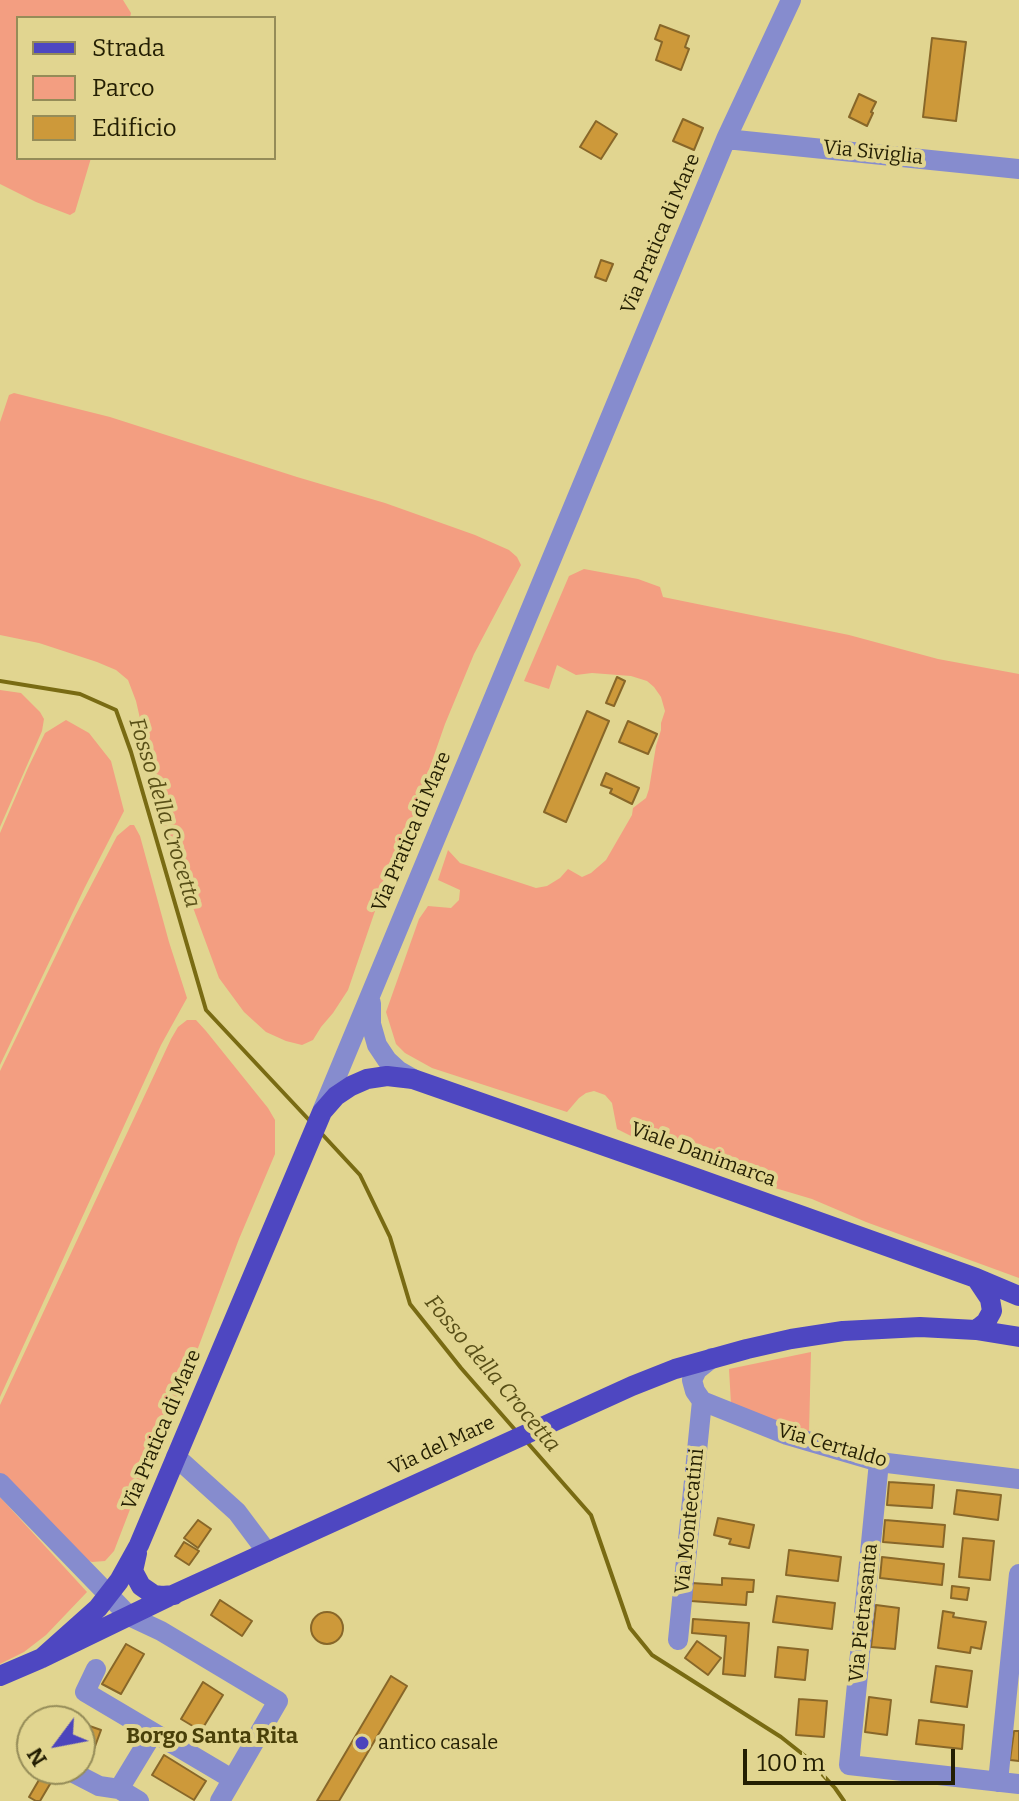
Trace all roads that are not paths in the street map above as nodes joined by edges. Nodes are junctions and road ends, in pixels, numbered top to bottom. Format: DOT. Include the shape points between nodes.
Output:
graph roads {
  1 [pos="791,0"];
  2 [pos="726,139"];
  3 [pos="1019,169"];
  4 [pos="371,995"];
  5 [pos="413,1079"];
  6 [pos="322,1112"];
  7 [pos="976,1278"];
  8 [pos="1019,1296"];
  9 [pos="976,1330"];
  10 [pos="1019,1337"];
  11 [pos="712,1358"];
  12 [pos="702,1401"];
  13 [pos="176,1457"];
  14 [pos="879,1462"];
  15 [pos="1019,1479"];
  16 [pos="0,1483"];
  17 [pos="139,1545"];
  18 [pos="267,1552"];
  19 [pos="1019,1574"];
  20 [pos="174,1595"];
  21 [pos="107,1596"];
  22 [pos="129,1616"];
  23 [pos="678,1640"];
  24 [pos="42,1658"];
  25 [pos="96,1669"];
  26 [pos="0,1676"];
  27 [pos="153,1733"];
  28 [pos="232,1779"];
  29 [pos="998,1782"];
  30 [pos="96,1784"];
  31 [pos="1019,1784"];
  32 [pos="119,1789"];
  33 [pos="139,1801"];
  34 [pos="220,1801"];
  1 -- 2 [label="street, Via Pratica di Mare"];
  2 -- 3 [label="street, Via Siviglia"];
  2 -- 4 [label="street, Via Pratica di Mare"];
  4 -- 5 [label="street, Viale Danimarca" via="377,1045 387,1060"];
  4 -- 6 [label="street, Via Pratica di Mare"];
  5 -- 6 [label="main road, Viale Danimarca" via="367,1079 336,1096"];
  5 -- 7 [label="main road, Viale Danimarca"];
  6 -- 13 [label="main road, Via Pratica di Mare"];
  7 -- 8 [label="main road, Viale Danimarca"];
  7 -- 9 [label="main road" via="992,1311"];
  9 -- 10 [label="main road, Via del Mare"];
  9 -- 11 [label="main road, Via del Mare" via="843,1331"];
  11 -- 12 [label="street" via="692,1380"];
  11 -- 18 [label="main road, Via del Mare" via="632,1386"];
  12 -- 14 [label="street, Via Certaldo" via="787,1435"];
  12 -- 23 [label="street, Via Montecatini"];
  13 -- 17 [label="main road, Via Pratica di Mare"];
  13 -- 18 [label="street" via="237,1512"];
  14 -- 15 [label="street, Via Certaldo"];
  14 -- 29 [label="street, Via Pietrasanta" via="849,1765"];
  16 -- 21 [label="street"];
  17 -- 20 [label="main road" via="133,1571 141,1586 154,1595"];
  17 -- 21 [label="main road, Via Pratica di Mare"];
  18 -- 20 [label="main road, Via del Mare"];
  19 -- 29 [label="street"];
  20 -- 22 [label="main road, Via del Mare"];
  21 -- 22 [label="street"];
  21 -- 24 [label="main road, Via Pratica di Mare"];
  22 -- 24 [label="main road, Via del Mare"];
  22 -- 28 [label="street" via="278,1701"];
  24 -- 26 [label="main road, Via del Mare"];
  25 -- 27 [label="street" via="85,1692"];
  27 -- 28 [label="street"];
  27 -- 32 [label="street"];
  28 -- 34 [label="street"];
  29 -- 31 [label="street"];
  30 -- 32 [label="street"];
  32 -- 33 [label="street"];
}
